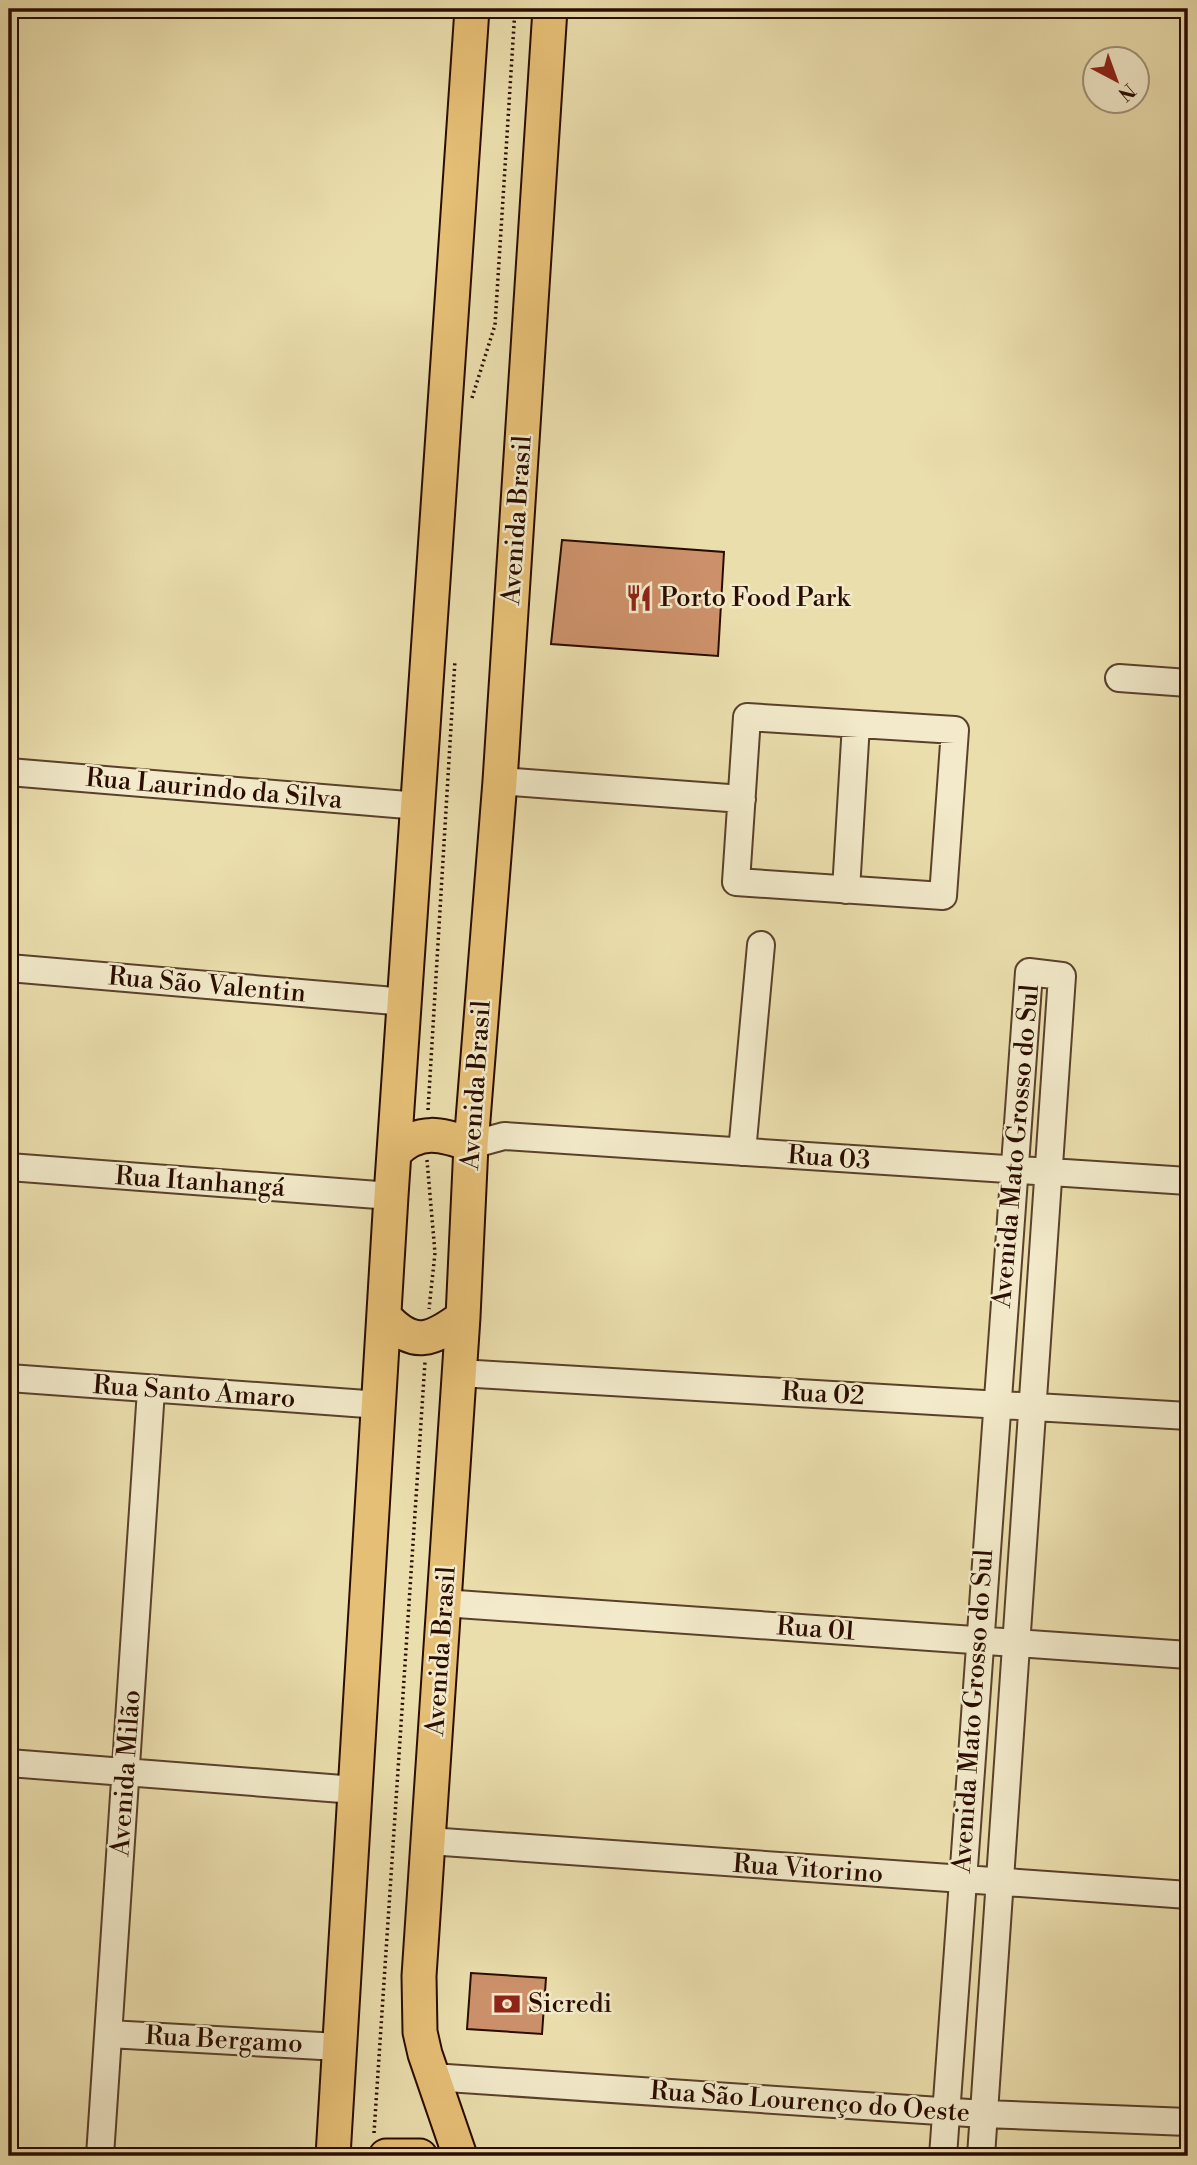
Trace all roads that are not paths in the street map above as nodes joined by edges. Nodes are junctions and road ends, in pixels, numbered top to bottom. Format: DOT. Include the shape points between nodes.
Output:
graph roads {
  1 [pos="472,9"];
  2 [pos="550,9"];
  3 [pos="1119,678"];
  4 [pos="1188,682"];
  5 [pos="856,724"];
  6 [pos="9,772"];
  7 [pos="500,781"];
  8 [pos="742,799"];
  9 [pos="419,806"];
  10 [pos="846,890"];
  11 [pos="761,945"];
  12 [pos="9,968"];
  13 [pos="406,1002"];
  14 [pos="471,1145"];
  15 [pos="395,1152"];
  16 [pos="742,1152"];
  17 [pos="9,1167"];
  18 [pos="1013,1170"];
  19 [pos="1049,1172"];
  20 [pos="1188,1181"];
  21 [pos="390,1196"];
  22 [pos="385,1317"];
  23 [pos="463,1317"];
  24 [pos="459,1373"];
  25 [pos="9,1378"];
  26 [pos="151,1390"];
  27 [pos="380,1405"];
  28 [pos="995,1405"];
  29 [pos="1032,1407"];
  30 [pos="1188,1416"];
  31 [pos="443,1603"];
  32 [pos="978,1641"];
  33 [pos="1016,1643"];
  34 [pos="1188,1656"];
  35 [pos="9,1763"];
  36 [pos="127,1770"];
  37 [pos="355,1790"];
  38 [pos="429,1842"];
  39 [pos="961,1880"];
  40 [pos="1000,1882"];
  41 [pos="1188,1895"];
  42 [pos="109,2034"];
  43 [pos="338,2047"];
  44 [pos="432,2077"];
  45 [pos="945,2112"];
  46 [pos="984,2114"];
  47 [pos="1188,2122"];
  48 [pos="380,2149"];
  49 [pos="100,2156"];
  50 [pos="333,2156"];
  51 [pos="419,2156"];
  52 [pos="460,2156"];
  53 [pos="943,2156"];
  54 [pos="981,2156"];
  1 -- 9 [label="main road"];
  2 -- 7 [label="main road, Avenida Brasil"];
  3 -- 4 [label="street"];
  5 -- 8 [label="street" via="747,718"];
  5 -- 10 [label="street"];
  5 -- 10 [label="street" via="955,730 943,896"];
  6 -- 9 [label="street, Rua Laurindo da Silva"];
  7 -- 8 [label="street"];
  7 -- 14 [label="main road, Avenida Brasil"];
  8 -- 10 [label="street" via="736,882"];
  9 -- 13 [label="main road"];
  11 -- 16 [label="street"];
  12 -- 13 [label="street, Rua São Valentin"];
  13 -- 15 [label="main road"];
  14 -- 15 [label="main road" via="427,1134 416,1136"];
  14 -- 16 [label="street, Rua 03" via="504,1136"];
  14 -- 23 [label="main road, Avenida Brasil"];
  15 -- 21 [label="main road"];
  16 -- 18 [label="street, Rua 03"];
  17 -- 21 [label="street, Rua Itanhangá"];
  18 -- 19 [label="street, Rua 03"];
  18 -- 19 [label="street, Avenida Mato Grosso do Sul" via="1029,972 1062,976"];
  18 -- 28 [label="street, Avenida Mato Grosso do Sul"];
  19 -- 20 [label="street, Rua 03"];
  19 -- 29 [label="street, Avenida Mato Grosso do Sul"];
  21 -- 22 [label="main road"];
  22 -- 23 [label="main road" via="406,1335 426,1338"];
  22 -- 27 [label="main road"];
  23 -- 24 [label="main road, Avenida Brasil"];
  24 -- 28 [label="street, Rua 02"];
  24 -- 31 [label="main road, Avenida Brasil"];
  25 -- 26 [label="street, Rua Santo Amaro"];
  26 -- 27 [label="street, Rua Santo Amaro"];
  26 -- 36 [label="street, Avenida Milão"];
  27 -- 37 [label="main road"];
  28 -- 29 [label="street, Rua 02"];
  28 -- 32 [label="street, Avenida Mato Grosso do Sul"];
  29 -- 30 [label="street, Rua 02"];
  29 -- 33 [label="street, Avenida Mato Grosso do Sul"];
  31 -- 32 [label="street, Rua 01"];
  31 -- 38 [label="main road, Avenida Brasil"];
  32 -- 33 [label="street, Rua 01"];
  32 -- 39 [label="street, Avenida Mato Grosso do Sul"];
  33 -- 34 [label="street, Rua 01"];
  33 -- 40 [label="street, Avenida Mato Grosso do Sul"];
  35 -- 36 [label="street"];
  36 -- 37 [label="street"];
  36 -- 42 [label="street, Avenida Milão"];
  37 -- 43 [label="main road"];
  38 -- 39 [label="street, Rua Vitorino"];
  38 -- 44 [label="main road, Avenida Brasil" via="419,2005 420,2032"];
  39 -- 40 [label="street, Rua Vitorino"];
  39 -- 45 [label="street, Avenida Mato Grosso do Sul"];
  40 -- 41 [label="street, Rua Vitorino"];
  40 -- 46 [label="street, Avenida Mato Grosso do Sul"];
  42 -- 43 [label="street, Rua Bergamo"];
  42 -- 49 [label="street, Avenida Milão"];
  43 -- 50 [label="main road"];
  44 -- 45 [label="street, Rua São Lourenço do Oeste"];
  44 -- 52 [label="main road, Avenida Brasil"];
  45 -- 46 [label="street, Rua São Lourenço do Oeste"];
  45 -- 53 [label="street, Avenida Mato Grosso do Sul"];
  46 -- 47 [label="street, Rua São Lourenço do Oeste"];
  46 -- 54 [label="street, Avenida Mato Grosso do Sul"];
  48 -- 51 [label="main road"];
}
